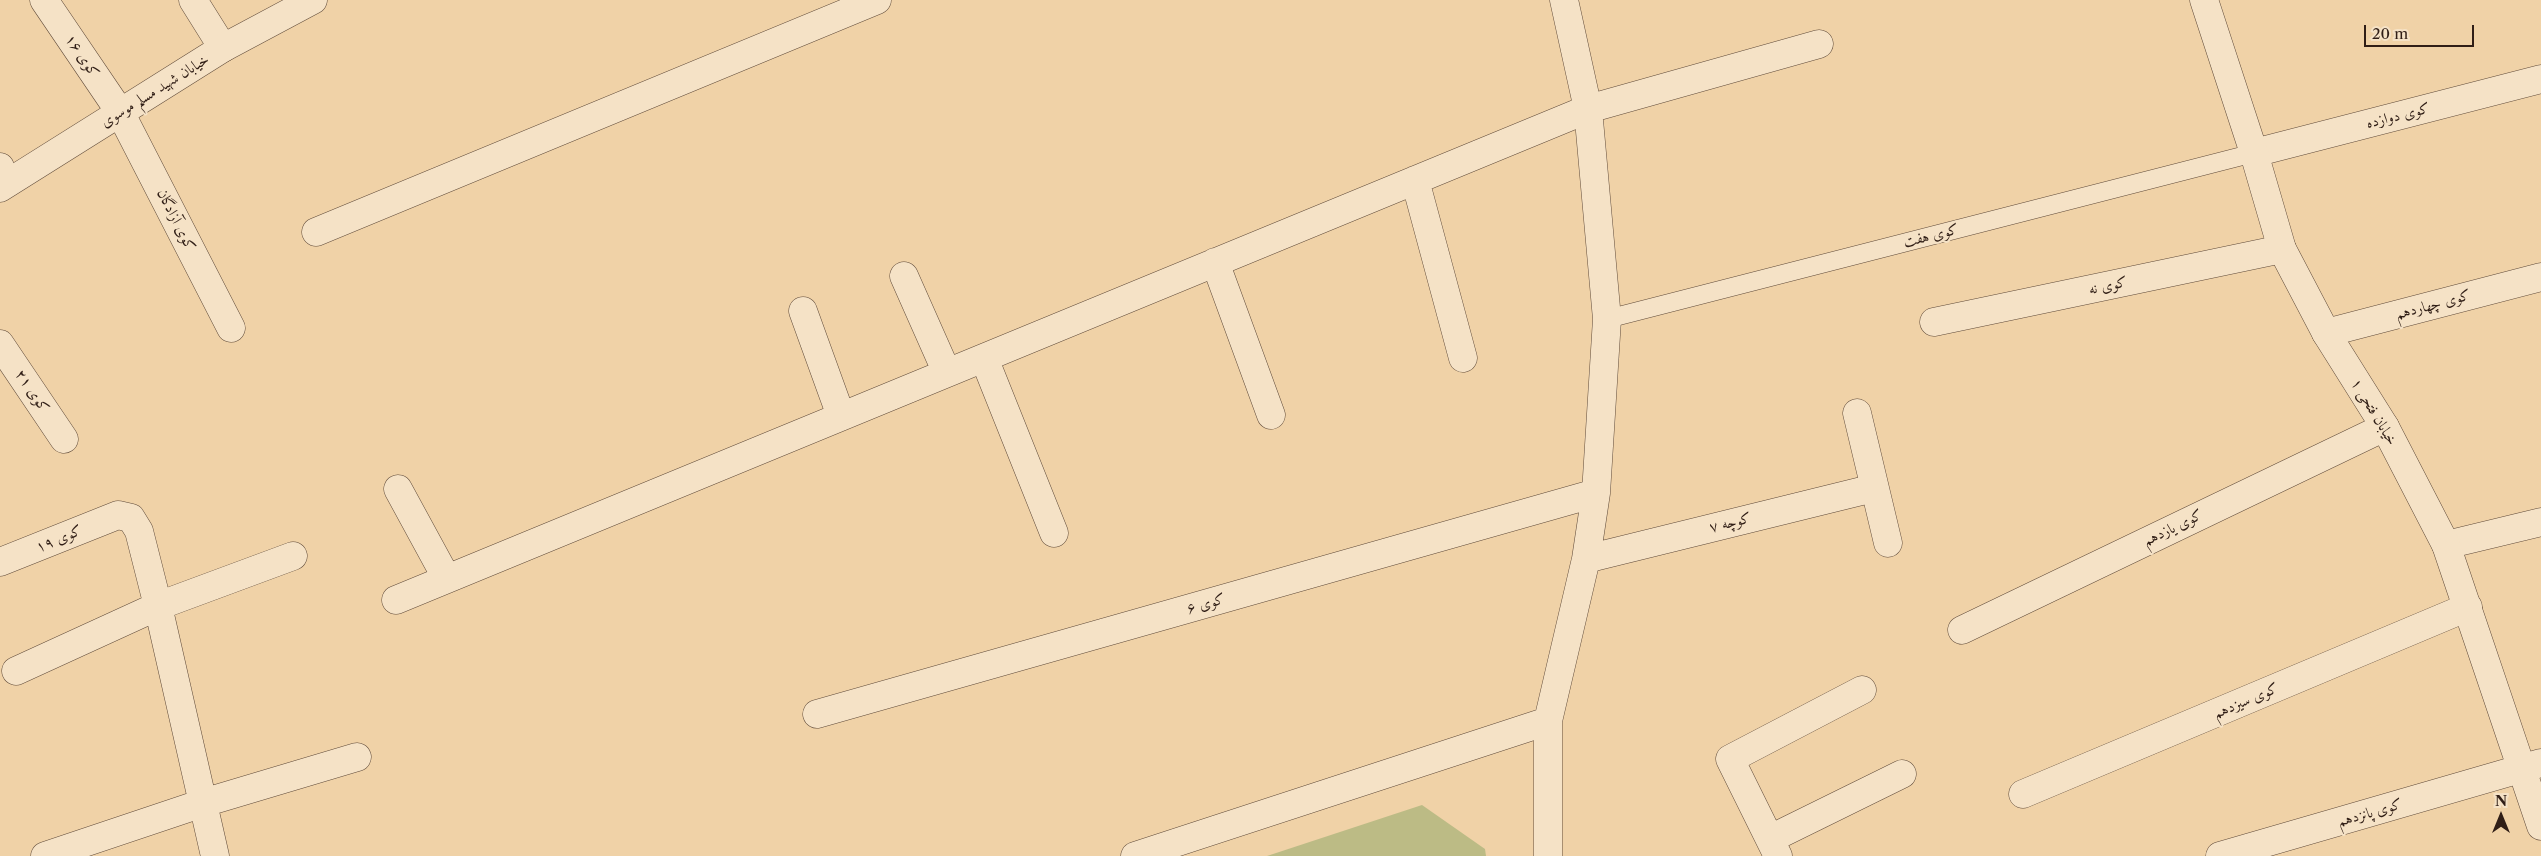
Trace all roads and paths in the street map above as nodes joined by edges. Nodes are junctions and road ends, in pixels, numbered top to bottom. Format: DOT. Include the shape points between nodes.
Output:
graph roads {
  1 [pos="44,0"];
  2 [pos="193,0"];
  3 [pos="313,0"];
  4 [pos="877,0"];
  5 [pos="1564,0"];
  6 [pos="2204,0"];
  7 [pos="1819,44"];
  8 [pos="223,48"];
  9 [pos="2541,79"];
  10 [pos="1588,108"];
  11 [pos="120,112"];
  12 [pos="2254,154"];
  13 [pos="2,179"];
  14 [pos="1415,180"];
  15 [pos="316,232"];
  16 [pos="2282,250"];
  17 [pos="1215,262"];
  18 [pos="904,276"];
  19 [pos="2541,276"];
  20 [pos="803,311"];
  21 [pos="1607,319"];
  22 [pos="1934,322"];
  23 [pos="231,328"];
  24 [pos="2326,333"];
  25 [pos="0,344"];
  26 [pos="984,358"];
  27 [pos="1464,358"];
  28 [pos="947,373"];
  29 [pos="1858,413"];
  30 [pos="1270,415"];
  31 [pos="841,416"];
  32 [pos="2385,427"];
  33 [pos="64,439"];
  34 [pos="1874,488"];
  35 [pos="398,489"];
  36 [pos="1596,493"];
  37 [pos="2541,522"];
  38 [pos="1054,533"];
  39 [pos="1888,543"];
  40 [pos="2446,545"];
  41 [pos="294,556"];
  42 [pos="1586,559"];
  43 [pos="0,562"];
  44 [pos="447,579"];
  45 [pos="396,600"];
  46 [pos="158,606"];
  47 [pos="2468,607"];
  48 [pos="1962,630"];
  49 [pos="16,671"];
  50 [pos="1862,690"];
  51 [pos="817,714"];
  52 [pos="1548,721"];
  53 [pos="357,757"];
  54 [pos="2531,767"];
  55 [pos="1902,774"];
  56 [pos="2023,794"];
  57 [pos="203,803"];
  58 [pos="2541,826"];
  59 [pos="1774,847"];
  60 [pos="45,856"];
  61 [pos="215,856"];
  62 [pos="1135,856"];
  63 [pos="1548,856"];
  64 [pos="2220,856"];
  1 -- 11 [label="street, کوی ۱۶"];
  2 -- 8 [label="street"];
  3 -- 8 [label="street, خیابان شهید مسلم موسوی"];
  4 -- 15 [label="street"];
  5 -- 10 [label="street"];
  6 -- 12 [label="street, خیابان فتحی ۱"];
  7 -- 10 [label="street"];
  8 -- 11 [label="street, خیابان شهید مسلم موسوی"];
  9 -- 12 [label="street, کوی دوازده"];
  10 -- 14 [label="street"];
  10 -- 21 [label="street"];
  11 -- 13 [label="street, خیابان شهید مسلم موسوی"];
  11 -- 23 [label="street, کوی آزادگان"];
  12 -- 16 [label="street, خیابان فتحی ۱"];
  12 -- 21 [label="lane, کوی هفت"];
  14 -- 17 [label="street"];
  14 -- 27 [label="street"];
  16 -- 22 [label="street, کوی نه"];
  16 -- 24 [label="street, خیابان فتحی ۱"];
  17 -- 26 [label="street"];
  17 -- 30 [label="street"];
  18 -- 28 [label="street"];
  19 -- 24 [label="street, کوی چهاردهم"];
  20 -- 31 [label="street"];
  21 -- 36 [label="street"];
  24 -- 32 [label="street, خیابان فتحی ۱"];
  25 -- 33 [label="street, کوی ۲۱"];
  26 -- 28 [label="street"];
  26 -- 38 [label="street"];
  28 -- 31 [label="street"];
  29 -- 34 [label="street"];
  31 -- 44 [label="street"];
  32 -- 40 [label="street, خیابان فتحی ۱"];
  32 -- 48 [label="street, کوی یازدهم"];
  34 -- 39 [label="street"];
  34 -- 42 [label="street, کوچه ۷"];
  35 -- 44 [label="street"];
  36 -- 42 [label="street"];
  36 -- 51 [label="street, کوی ۶"];
  37 -- 40 [label="street"];
  40 -- 47 [label="street, خیابان فتحی ۱"];
  41 -- 46 [label="street"];
  42 -- 52 [label="street"];
  43 -- 46 [label="street, کوی ۱۹" via="118,516 132,518 139,531"];
  44 -- 45 [label="street"];
  46 -- 49 [label="street"];
  46 -- 57 [label="street"];
  47 -- 54 [label="street, خیابان فتحی ۱"];
  47 -- 56 [label="street, کوی سیزدهم"];
  50 -- 59 [label="street" via="1730,759"];
  52 -- 62 [label="street"];
  52 -- 63 [label="street"];
  53 -- 57 [label="street"];
  54 -- 58 [label="street, خیابان فتحی ۱"];
  54 -- 64 [label="street, کوی پانزدهم"];
  55 -- 59 [label="street"];
  57 -- 60 [label="street"];
  57 -- 61 [label="street"];
}
